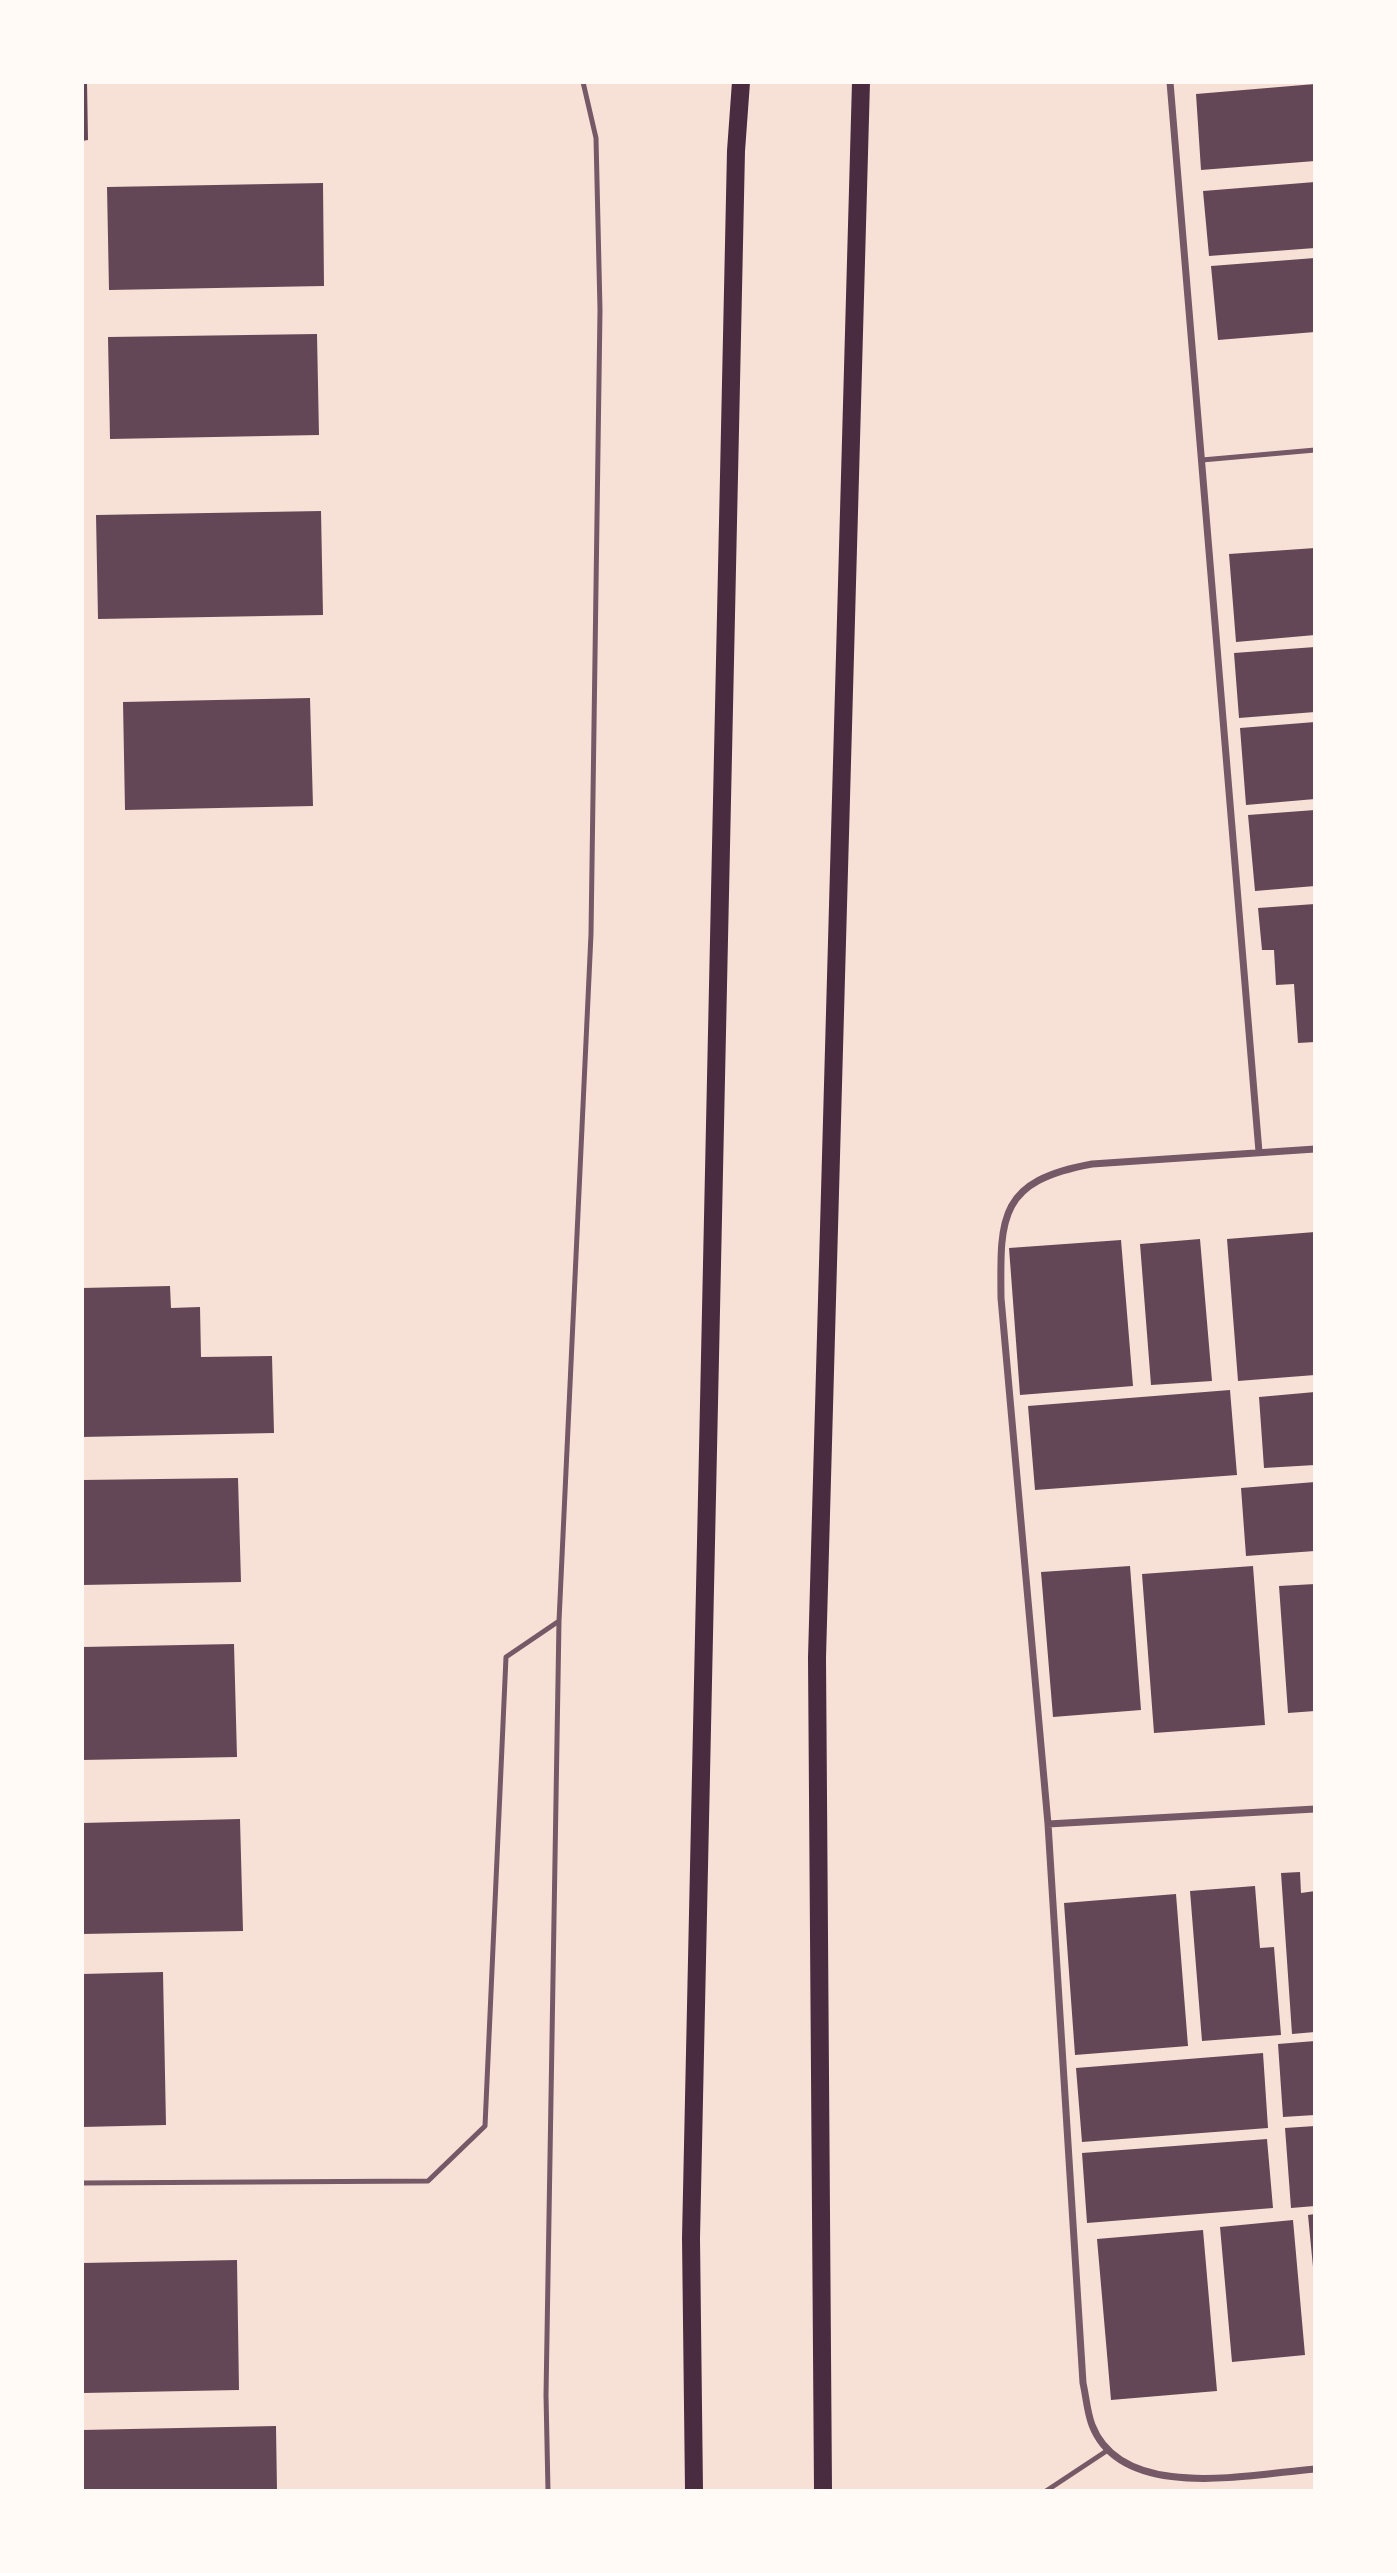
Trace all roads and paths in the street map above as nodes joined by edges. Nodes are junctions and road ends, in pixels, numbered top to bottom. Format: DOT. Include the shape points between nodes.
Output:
graph roads {
  1 [pos="583,82"];
  2 [pos="730,82"];
  3 [pos="741,82"];
  4 [pos="861,82"];
  5 [pos="1170,82"];
  6 [pos="736,151"];
  7 [pos="1315,450"];
  8 [pos="1202,460"];
  9 [pos="1315,1149"];
  10 [pos="1259,1152"];
  11 [pos="559,1621"];
  12 [pos="1315,1809"];
  13 [pos="1048,1824"];
  14 [pos="82,2183"];
  15 [pos="1108,2450"];
  16 [pos="1315,2469"];
  17 [pos="548,2491"];
  18 [pos="694,2491"];
  19 [pos="822,2491"];
  20 [pos="1046,2491"];
  1 -- 11 [label="lane" via="596,138 600,310 591,906"];
  2 -- 6 [label="main road"];
  3 -- 6 [label="main road"];
  4 -- 19 [label="main road" via="817,1657"];
  5 -- 8 [label="street"];
  6 -- 18 [label="main road" via="691,2224"];
  7 -- 8 [label="lane"];
  8 -- 10 [label="street"];
  9 -- 10 [label="street"];
  10 -- 13 [label="street" via="1067,1168 1036,1182 1010,1205 1000,1237 1001,1298"];
  11 -- 14 [label="lane" via="506,1657 485,2126 428,2181"];
  11 -- 17 [label="lane"];
  12 -- 13 [label="street"];
  13 -- 15 [label="street" via="1083,2383 1093,2426"];
  15 -- 16 [label="street" via="1130,2468 1159,2475 1194,2478"];
  15 -- 20 [label="lane"];
}
